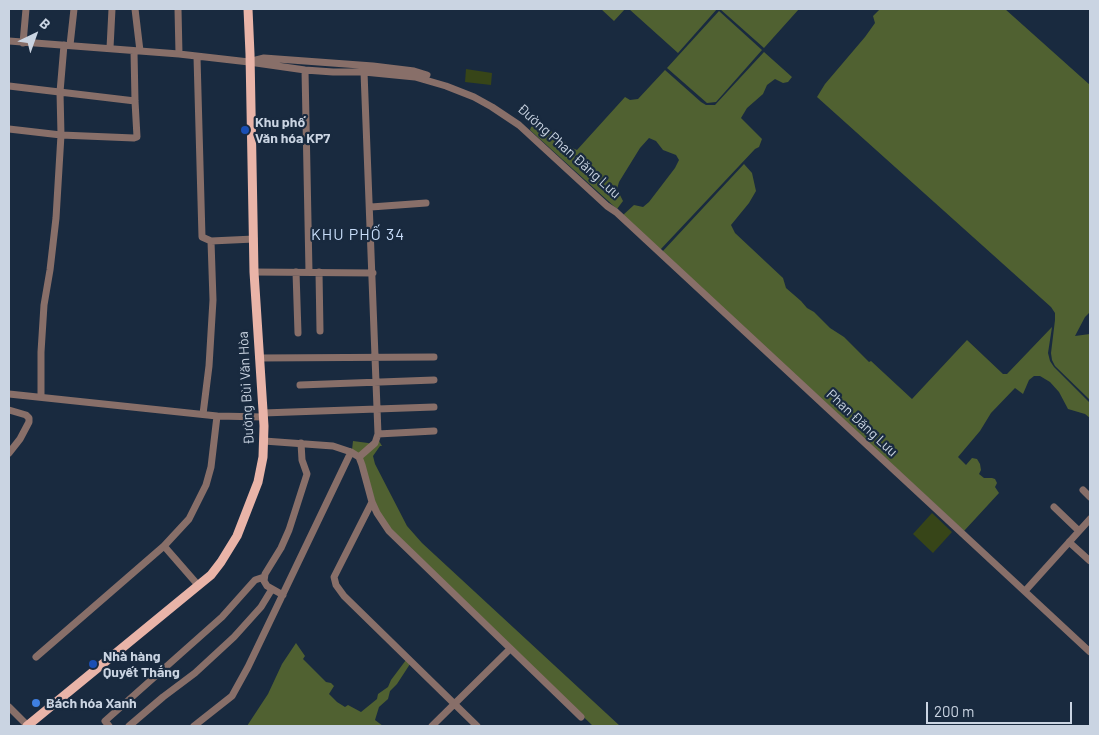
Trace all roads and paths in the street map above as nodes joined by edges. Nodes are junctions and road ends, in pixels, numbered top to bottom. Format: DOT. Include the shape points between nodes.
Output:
graph roads {
  1 [pos="26,9"];
  2 [pos="74,9"];
  3 [pos="112,9"];
  4 [pos="135,9"];
  5 [pos="178,9"];
  6 [pos="248,9"];
  7 [pos="9,41"];
  8 [pos="23,42"];
  9 [pos="67,45"];
  10 [pos="110,48"];
  11 [pos="137,51"];
  12 [pos="179,54"];
  13 [pos="197,56"];
  14 [pos="249,62"];
  15 [pos="305,70"];
  16 [pos="364,72"];
  17 [pos="435,80"];
  18 [pos="9,86"];
  19 [pos="60,92"];
  20 [pos="135,101"];
  21 [pos="9,129"];
  22 [pos="61,135"];
  23 [pos="426,202"];
  24 [pos="371,207"];
  25 [pos="616,212"];
  26 [pos="254,239"];
  27 [pos="211,241"];
  28 [pos="254,272"];
  29 [pos="296,272"];
  30 [pos="309,272"];
  31 [pos="319,272"];
  32 [pos="373,273"];
  33 [pos="320,331"];
  34 [pos="298,332"];
  35 [pos="375,356"];
  36 [pos="434,356"];
  37 [pos="259,358"];
  38 [pos="434,380"];
  39 [pos="376,382"];
  40 [pos="300,385"];
  41 [pos="9,394"];
  42 [pos="40,396"];
  43 [pos="434,407"];
  44 [pos="9,410"];
  45 [pos="377,410"];
  46 [pos="203,414"];
  47 [pos="264,415"];
  48 [pos="217,416"];
  49 [pos="434,431"];
  50 [pos="378,434"];
  51 [pos="264,441"];
  52 [pos="301,443"];
  53 [pos="351,452"];
  54 [pos="9,453"];
  55 [pos="358,457"];
  56 [pos="1083,490"];
  57 [pos="1090,497"];
  58 [pos="372,502"];
  59 [pos="1054,507"];
  60 [pos="1090,519"];
  61 [pos="1079,531"];
  62 [pos="1069,542"];
  63 [pos="164,546"];
  64 [pos="1090,561"];
  65 [pos="264,577"];
  66 [pos="198,585"];
  67 [pos="272,589"];
  68 [pos="1025,591"];
  69 [pos="283,595"];
  70 [pos="510,649"];
  71 [pos="1090,652"];
  72 [pos="36,657"];
  73 [pos="455,705"];
  74 [pos="9,707"];
  75 [pos="580,717"];
  76 [pos="105,725"];
  77 [pos="28,726"];
  78 [pos="129,726"];
  79 [pos="194,726"];
  80 [pos="432,726"];
  81 [pos="477,726"];
  1 -- 8 [label="street"];
  2 -- 9 [label="street"];
  3 -- 10 [label="street"];
  4 -- 11 [label="street"];
  5 -- 12 [label="street"];
  6 -- 14 [label="main road, Đường Bùi Văn Hòa"];
  7 -- 8 [label="street"];
  8 -- 9 [label="street"];
  9 -- 10 [label="street"];
  9 -- 19 [label="street"];
  10 -- 11 [label="street"];
  11 -- 12 [label="street"];
  11 -- 20 [label="street"];
  12 -- 13 [label="street"];
  13 -- 14 [label="street"];
  13 -- 27 [label="street" via="201,231 202,236"];
  14 -- 15 [label="street, Đường Phan Đăng Lưu"];
  14 -- 17 [label="street, Đường Phan Đăng Lưu" via="264,58 373,66 414,71"];
  14 -- 26 [label="main road, Đường Bùi Văn Hòa"];
  15 -- 16 [label="street, Đường Phan Đăng Lưu"];
  15 -- 30 [label="street"];
  16 -- 17 [label="street, Đường Phan Đăng Lưu"];
  16 -- 24 [label="street"];
  17 -- 25 [label="street, Đường Phan Đăng Lưu" via="461,87 498,105"];
  18 -- 19 [label="street"];
  19 -- 20 [label="street"];
  19 -- 22 [label="street"];
  20 -- 22 [label="street" via="137,136 134,138"];
  21 -- 22 [label="street"];
  22 -- 42 [label="street" via="56,218 43,313"];
  23 -- 24 [label="street"];
  24 -- 32 [label="street"];
  25 -- 68 [label="street, Phan Đăng Lưu"];
  26 -- 27 [label="street"];
  26 -- 28 [label="main road, Đường Bùi Văn Hòa"];
  27 -- 46 [label="street" via="214,300"];
  28 -- 29 [label="street"];
  28 -- 37 [label="main road, Đường Bùi Văn Hòa"];
  29 -- 30 [label="street"];
  29 -- 34 [label="street"];
  30 -- 31 [label="street"];
  31 -- 32 [label="street"];
  31 -- 33 [label="street"];
  32 -- 35 [label="street"];
  35 -- 36 [label="street"];
  35 -- 37 [label="street"];
  35 -- 39 [label="street"];
  37 -- 47 [label="main road, Đường Bùi Văn Hòa"];
  38 -- 39 [label="street"];
  39 -- 40 [label="street"];
  39 -- 45 [label="street"];
  41 -- 42 [label="street"];
  42 -- 46 [label="street"];
  43 -- 45 [label="street"];
  44 -- 54 [label="street" via="29,418 20,439"];
  45 -- 47 [label="street"];
  45 -- 50 [label="street"];
  46 -- 48 [label="street"];
  47 -- 48 [label="street"];
  47 -- 51 [label="main road, Đường Bùi Văn Hòa"];
  48 -- 63 [label="street" via="206,484 189,519"];
  49 -- 50 [label="street"];
  50 -- 55 [label="street" via="375,443"];
  51 -- 52 [label="street"];
  51 -- 66 [label="main road, Đường Bùi Văn Hòa" via="258,482 244,521 221,562"];
  52 -- 53 [label="street" via="333,446"];
  52 -- 65 [label="street" via="307,474 289,530"];
  53 -- 55 [label="street"];
  53 -- 69 [label="street"];
  55 -- 58 [label="street"];
  56 -- 57 [label="street"];
  58 -- 70 [label="street" via="389,532"];
  58 -- 73 [label="street" via="334,578 336,585"];
  59 -- 61 [label="street"];
  60 -- 61 [label="street"];
  61 -- 62 [label="street"];
  62 -- 64 [label="street"];
  62 -- 68 [label="street"];
  63 -- 66 [label="street"];
  63 -- 72 [label="street"];
  65 -- 67 [label="street" via="265,584"];
  65 -- 76 [label="street" via="255,580 222,617"];
  66 -- 77 [label="main road, Đường Bùi Văn Hòa"];
  67 -- 69 [label="street"];
  67 -- 78 [label="street" via="261,607 234,637"];
  68 -- 71 [label="street, Phan Đăng Lưu"];
  69 -- 79 [label="street" via="232,696"];
  70 -- 73 [label="street"];
  70 -- 75 [label="street"];
  73 -- 80 [label="street"];
  73 -- 81 [label="street"];
  74 -- 77 [label="street"];
}
